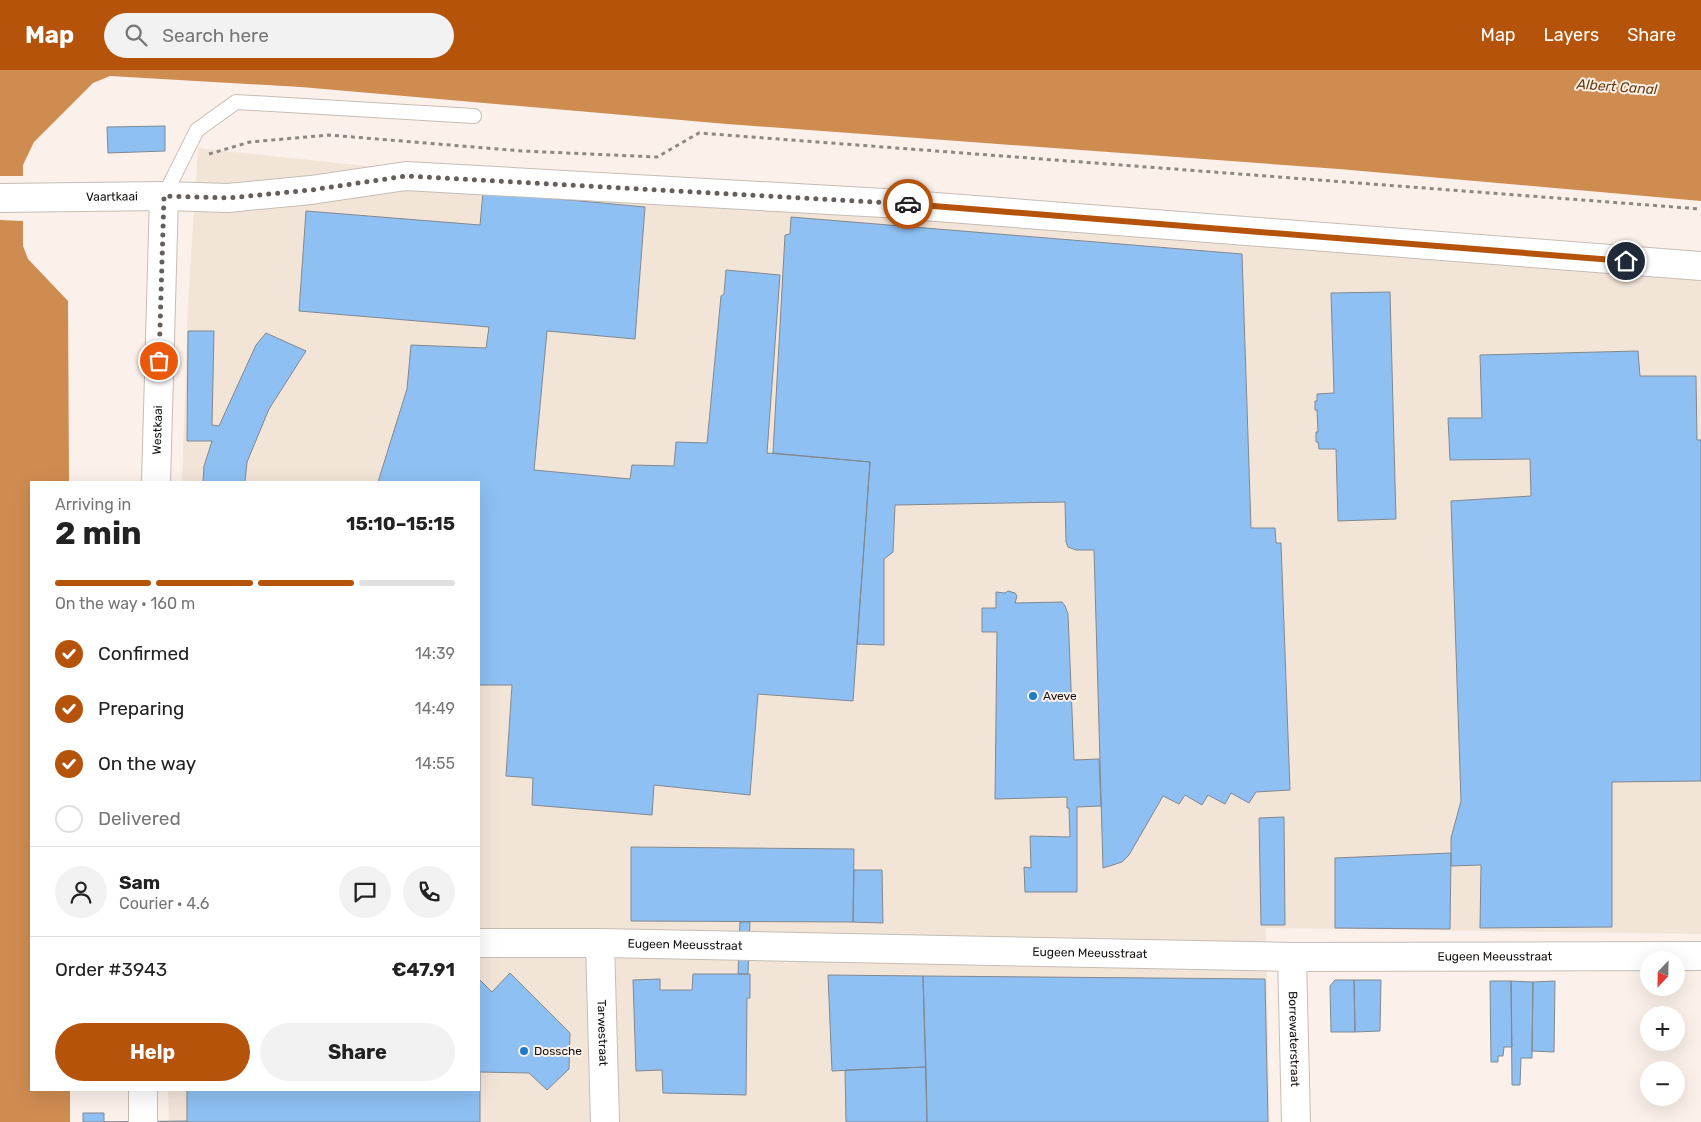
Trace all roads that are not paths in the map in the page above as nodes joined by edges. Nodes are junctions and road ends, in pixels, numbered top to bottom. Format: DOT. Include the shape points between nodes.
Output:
graph roads {
  1 [pos="474,116"];
  2 [pos="164,196"];
  3 [pos="0,198"];
  4 [pos="1701,266"];
  5 [pos="156,481"];
  6 [pos="480,943"];
  7 [pos="600,943"];
  8 [pos="1701,956"];
  9 [pos="1292,957"];
  10 [pos="143,1091"];
  11 [pos="143,1122"];
  12 [pos="604,1122"];
  13 [pos="1296,1122"];
  1 -- 2 [label="lane" via="236,102 197,130"];
  2 -- 3 [label="street, Vaartkaai"];
  2 -- 4 [label="street, Vaartkaai" via="228,198 406,176 884,203"];
  2 -- 5 [label="street, Westkaai"];
  6 -- 7 [label="street, Eugeen Meeusstraat"];
  7 -- 9 [label="street, Eugeen Meeusstraat"];
  7 -- 12 [label="street, Tarwestraat"];
  8 -- 9 [label="street, Eugeen Meeusstraat"];
  9 -- 13 [label="street, Borrewaterstraat"];
  10 -- 11 [label="street"];
}
